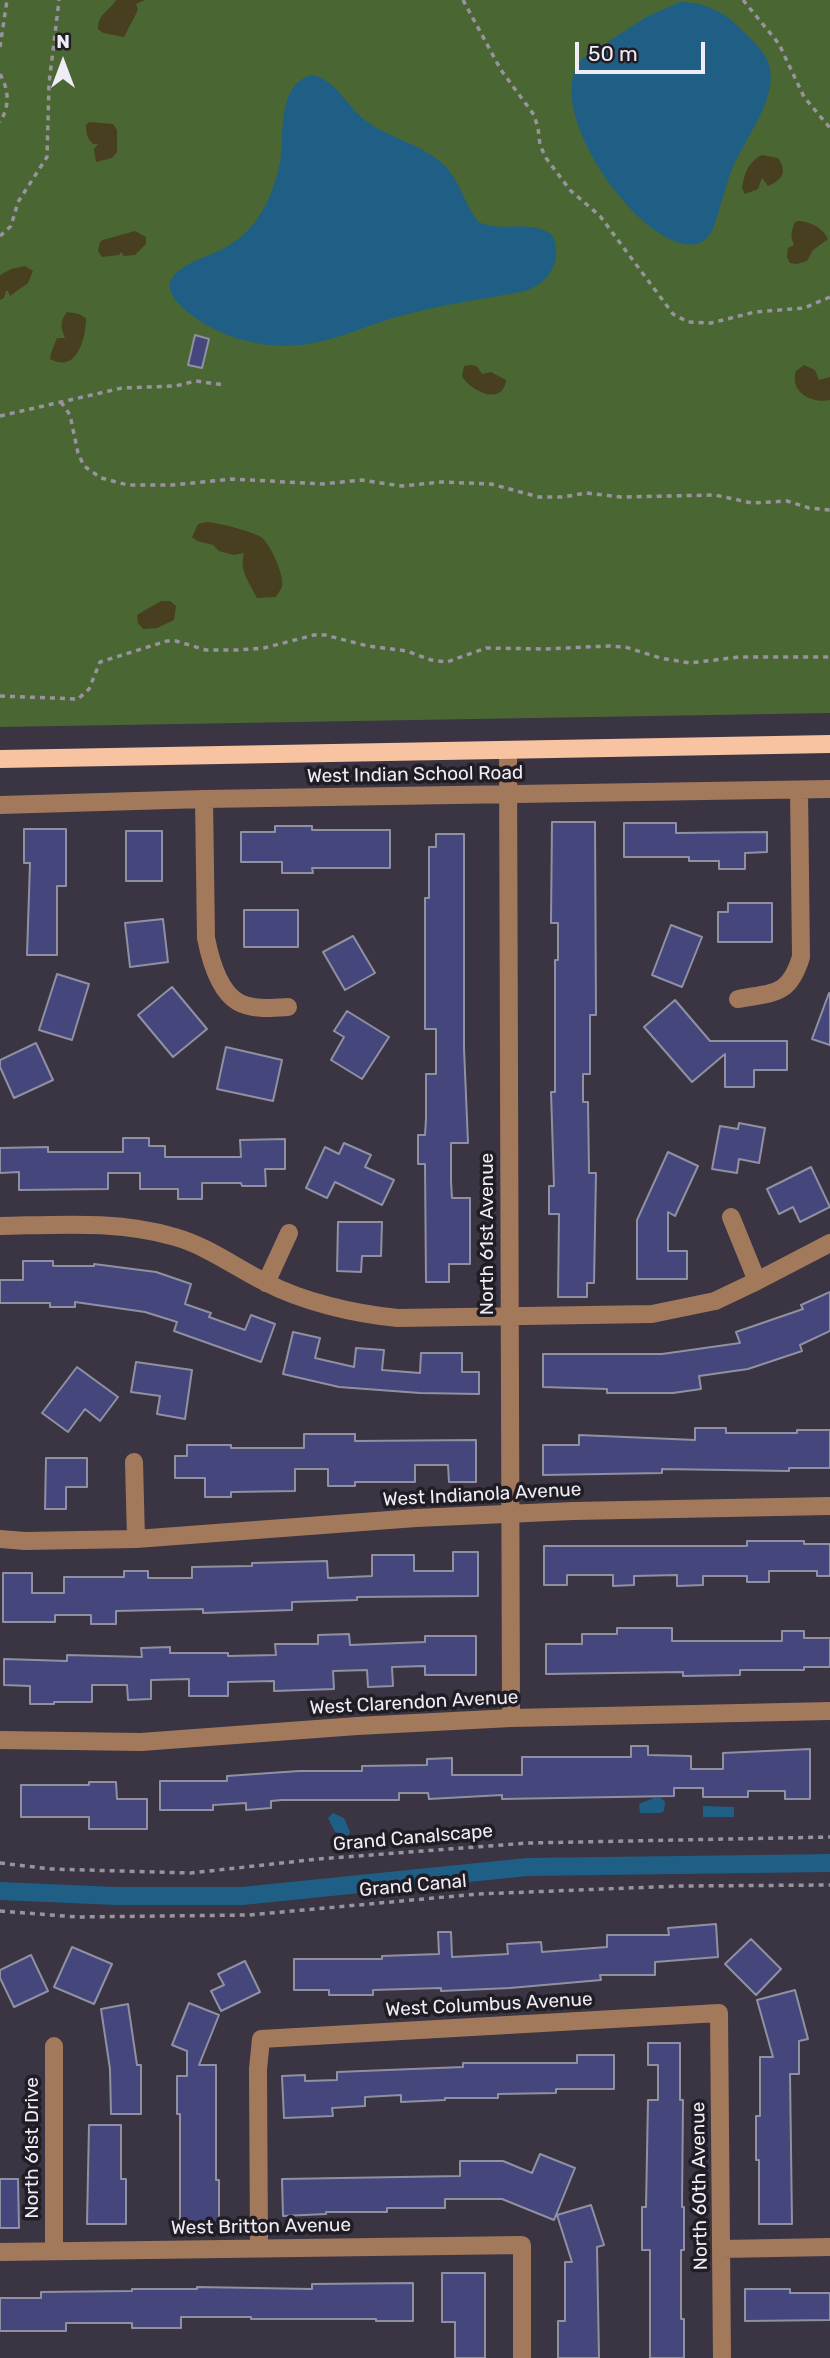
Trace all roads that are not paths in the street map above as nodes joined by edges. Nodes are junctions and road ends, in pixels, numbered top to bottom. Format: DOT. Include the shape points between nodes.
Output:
graph roads {
  1 [pos="830,744"];
  2 [pos="508,750"];
  3 [pos="0,759"];
  4 [pos="830,789"];
  5 [pos="799,790"];
  6 [pos="508,795"];
  7 [pos="204,799"];
  8 [pos="0,805"];
  9 [pos="738,999"];
  10 [pos="288,1007"];
  11 [pos="731,1217"];
  12 [pos="0,1226"];
  13 [pos="289,1233"];
  14 [pos="830,1243"];
  15 [pos="757,1282"];
  16 [pos="267,1283"];
  17 [pos="509,1317"];
  18 [pos="134,1462"];
  19 [pos="830,1506"];
  20 [pos="509,1513"];
  21 [pos="0,1539"];
  22 [pos="136,1539"];
  23 [pos="830,1711"];
  24 [pos="511,1718"];
  25 [pos="0,1740"];
  26 [pos="719,2013"];
  27 [pos="54,2046"];
  28 [pos="830,2247"];
  29 [pos="259,2248"];
  30 [pos="721,2249"];
  31 [pos="54,2251"];
  32 [pos="0,2252"];
  33 [pos="522,2358"];
  34 [pos="722,2358"];
  1 -- 2 [label="main road, West Indian School Road"];
  2 -- 3 [label="main road, West Indian School Road"];
  2 -- 6 [label="street, North 61st Avenue"];
  4 -- 5 [label="street, West Indian School Road"];
  5 -- 6 [label="street, West Indian School Road"];
  5 -- 9 [label="street" via="801,957 794,978 784,988"];
  6 -- 7 [label="street, West Indian School Road"];
  6 -- 17 [label="street, North 61st Avenue"];
  7 -- 8 [label="street, West Indian School Road"];
  7 -- 10 [label="street" via="206,938 211,960 219,979 238,1002 261,1008"];
  11 -- 15 [label="street"];
  12 -- 16 [label="street" via="104,1225 175,1237 205,1248"];
  13 -- 16 [label="street"];
  14 -- 15 [label="street"];
  15 -- 17 [label="street" via="715,1301 652,1314"];
  16 -- 17 [label="street" via="370,1315"];
  17 -- 20 [label="street, North 61st Avenue"];
  18 -- 22 [label="street"];
  19 -- 20 [label="street, West Indianola Avenue"];
  20 -- 22 [label="street, West Indianola Avenue"];
  20 -- 24 [label="street, North 61st Avenue"];
  21 -- 22 [label="street, West Indianola Avenue"];
  23 -- 24 [label="street, West Clarendon Avenue"];
  24 -- 25 [label="street, West Clarendon Avenue" via="141,1742"];
  26 -- 29 [label="street, West Columbus Avenue" via="261,2039"];
  26 -- 30 [label="street, North 60th Avenue"];
  27 -- 31 [label="street, North 61st Drive"];
  28 -- 30 [label="street"];
  29 -- 31 [label="street, West Britton Avenue"];
  29 -- 33 [label="street, West Britton Avenue" via="522,2245"];
  30 -- 34 [label="street, North 60th Avenue"];
  31 -- 32 [label="street, West Britton Avenue"];
}
